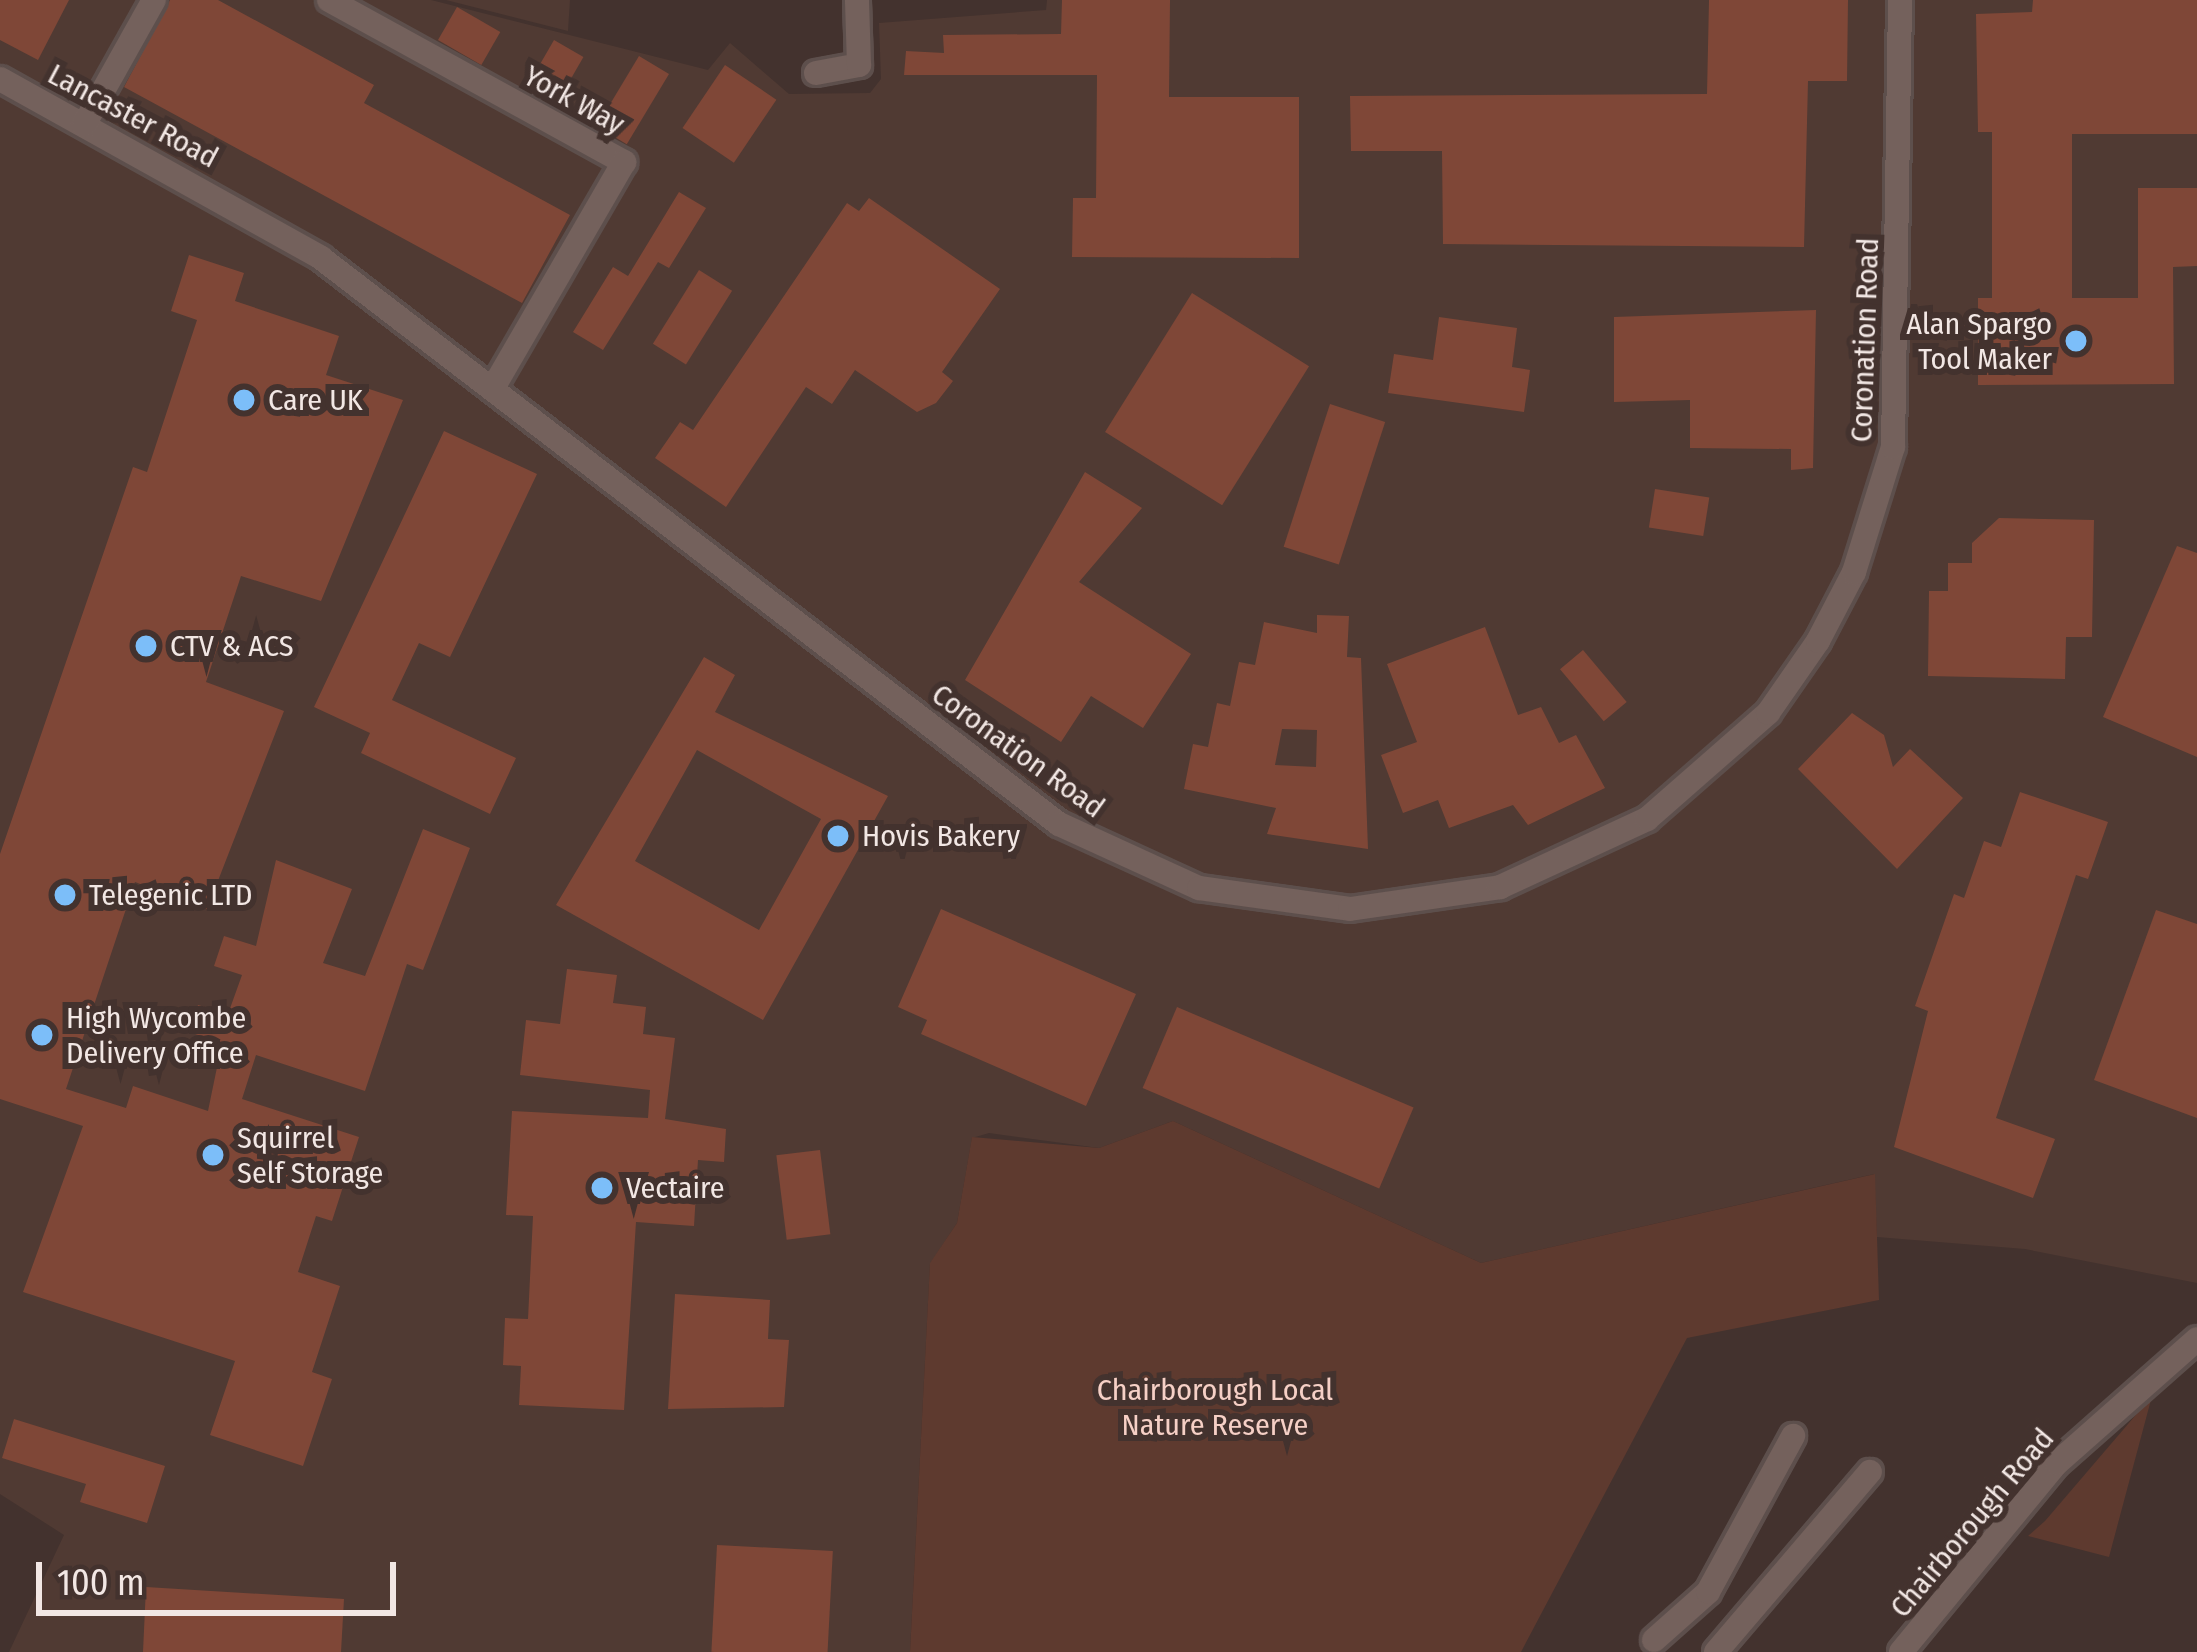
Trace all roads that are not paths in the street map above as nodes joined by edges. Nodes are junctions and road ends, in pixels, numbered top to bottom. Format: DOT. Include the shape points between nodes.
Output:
graph roads {
  1 [pos="154,0"];
  2 [pos="329,0"];
  3 [pos="857,0"];
  4 [pos="1900,0"];
  5 [pos="816,73"];
  6 [pos="0,79"];
  7 [pos="84,124"];
  8 [pos="237,206"];
  9 [pos="493,388"];
  10 [pos="2197,1339"];
  11 [pos="1793,1436"];
  12 [pos="1870,1472"];
  13 [pos="1708,1592"];
  14 [pos="1747,1618"];
  15 [pos="1654,1640"];
  16 [pos="1716,1652"];
  17 [pos="1901,1652"];
  1 -- 7 [label="street"];
  2 -- 9 [label="street, York Way" via="624,162"];
  3 -- 5 [label="street" via="859,65"];
  4 -- 9 [label="street, Coronation Road" via="1900,374 1888,466 1854,572 1768,712 1710,772 1576,858 1500,887 1350,909 1198,888 1128,861 993,777"];
  6 -- 7 [label="street, Lancaster Road"];
  7 -- 8 [label="street, Lancaster Road"];
  8 -- 9 [label="street, Coronation Road"];
  10 -- 17 [label="street, Chairborough Road" via="2057,1463"];
  11 -- 13 [label="street"];
  12 -- 14 [label="street"];
  13 -- 14 [label="street"];
  13 -- 15 [label="street"];
  14 -- 16 [label="street"];
}
